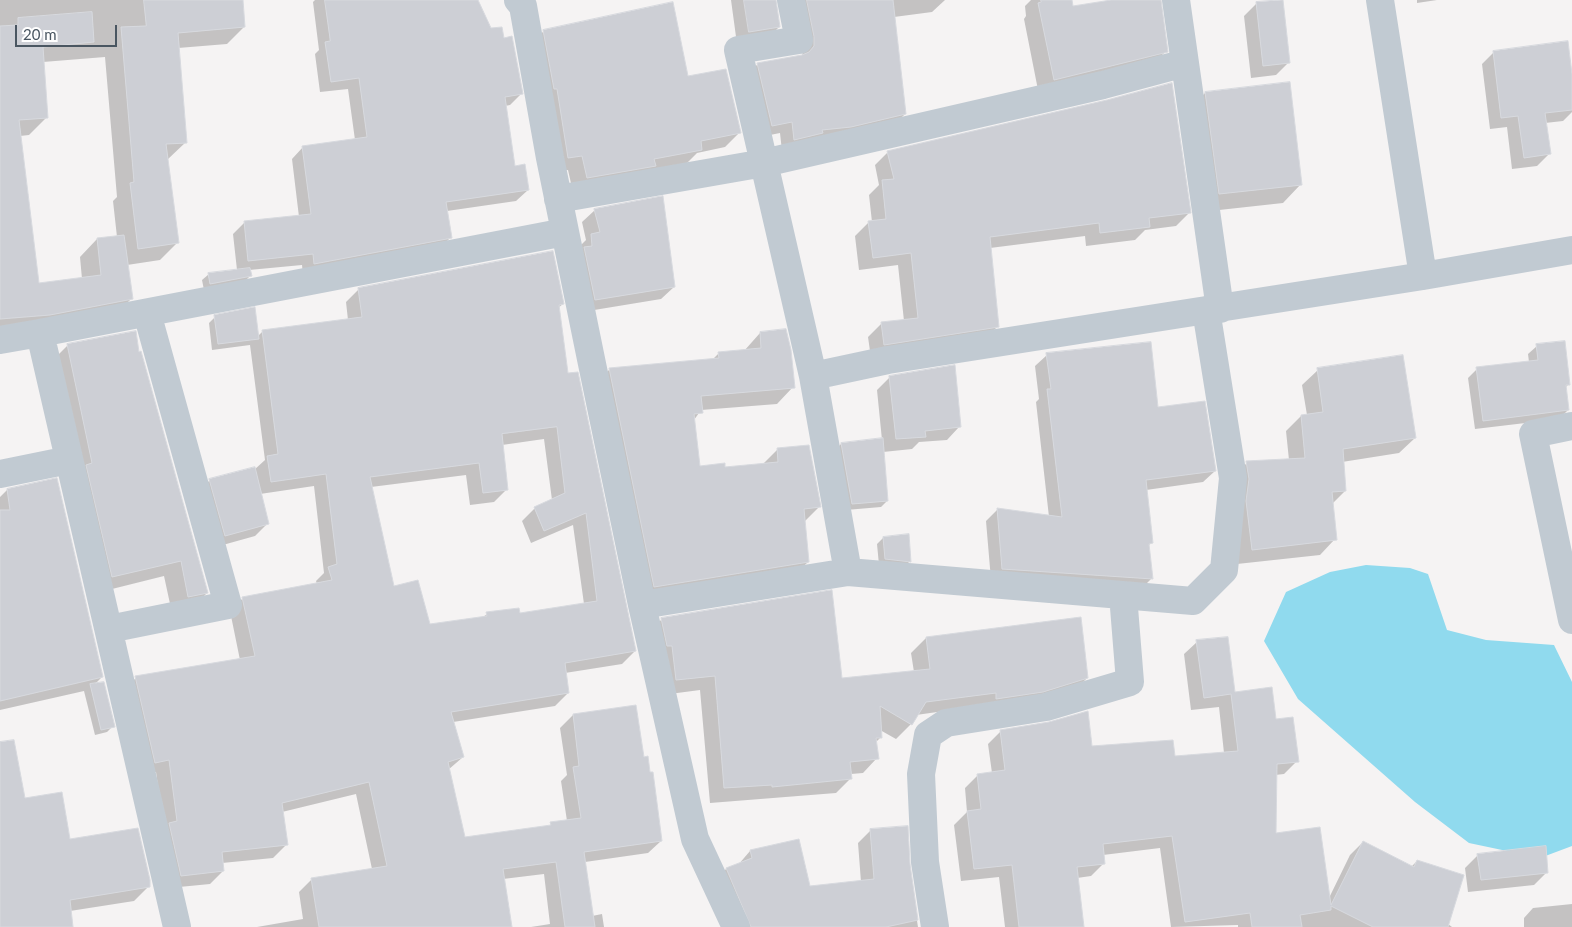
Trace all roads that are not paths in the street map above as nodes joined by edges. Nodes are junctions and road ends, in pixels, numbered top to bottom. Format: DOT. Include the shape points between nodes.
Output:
graph roads {
  1 [pos="518,0"];
  2 [pos="791,0"];
  3 [pos="1176,0"];
  4 [pos="1380,0"];
  5 [pos="1185,63"];
  6 [pos="764,163"];
  7 [pos="558,199"];
  8 [pos="565,232"];
  9 [pos="1572,250"];
  10 [pos="1424,276"];
  11 [pos="1213,310"];
  12 [pos="147,313"];
  13 [pos="40,334"];
  14 [pos="0,340"];
  15 [pos="813,376"];
  16 [pos="1572,426"];
  17 [pos="69,460"];
  18 [pos="0,474"];
  19 [pos="848,572"];
  20 [pos="1123,595"];
  21 [pos="642,606"];
  22 [pos="1572,620"];
  23 [pos="109,629"];
  24 [pos="177,927"];
  25 [pos="736,927"];
  26 [pos="935,927"];
  1 -- 7 [label="street" via="523,6"];
  2 -- 6 [label="street" via="799,40 738,50"];
  3 -- 5 [label="street"];
  4 -- 10 [label="street"];
  5 -- 6 [label="street"];
  5 -- 11 [label="street"];
  6 -- 7 [label="street"];
  6 -- 15 [label="street"];
  7 -- 8 [label="street"];
  8 -- 12 [label="street"];
  8 -- 21 [label="street"];
  9 -- 10 [label="street"];
  10 -- 11 [label="street"];
  11 -- 15 [label="street" via="888,360"];
  11 -- 20 [label="street" via="1234,478 1224,570 1193,602"];
  12 -- 13 [label="street"];
  12 -- 23 [label="street" via="228,606"];
  13 -- 14 [label="street"];
  13 -- 17 [label="street"];
  15 -- 19 [label="street"];
  16 -- 22 [label="street" via="1533,434"];
  17 -- 18 [label="street"];
  17 -- 23 [label="street"];
  19 -- 20 [label="street"];
  19 -- 21 [label="street"];
  20 -- 26 [label="street" via="1130,682 1046,706 946,723 928,735 921,774 925,862"];
  21 -- 25 [label="street" via="695,839"];
  23 -- 24 [label="street"];
}
